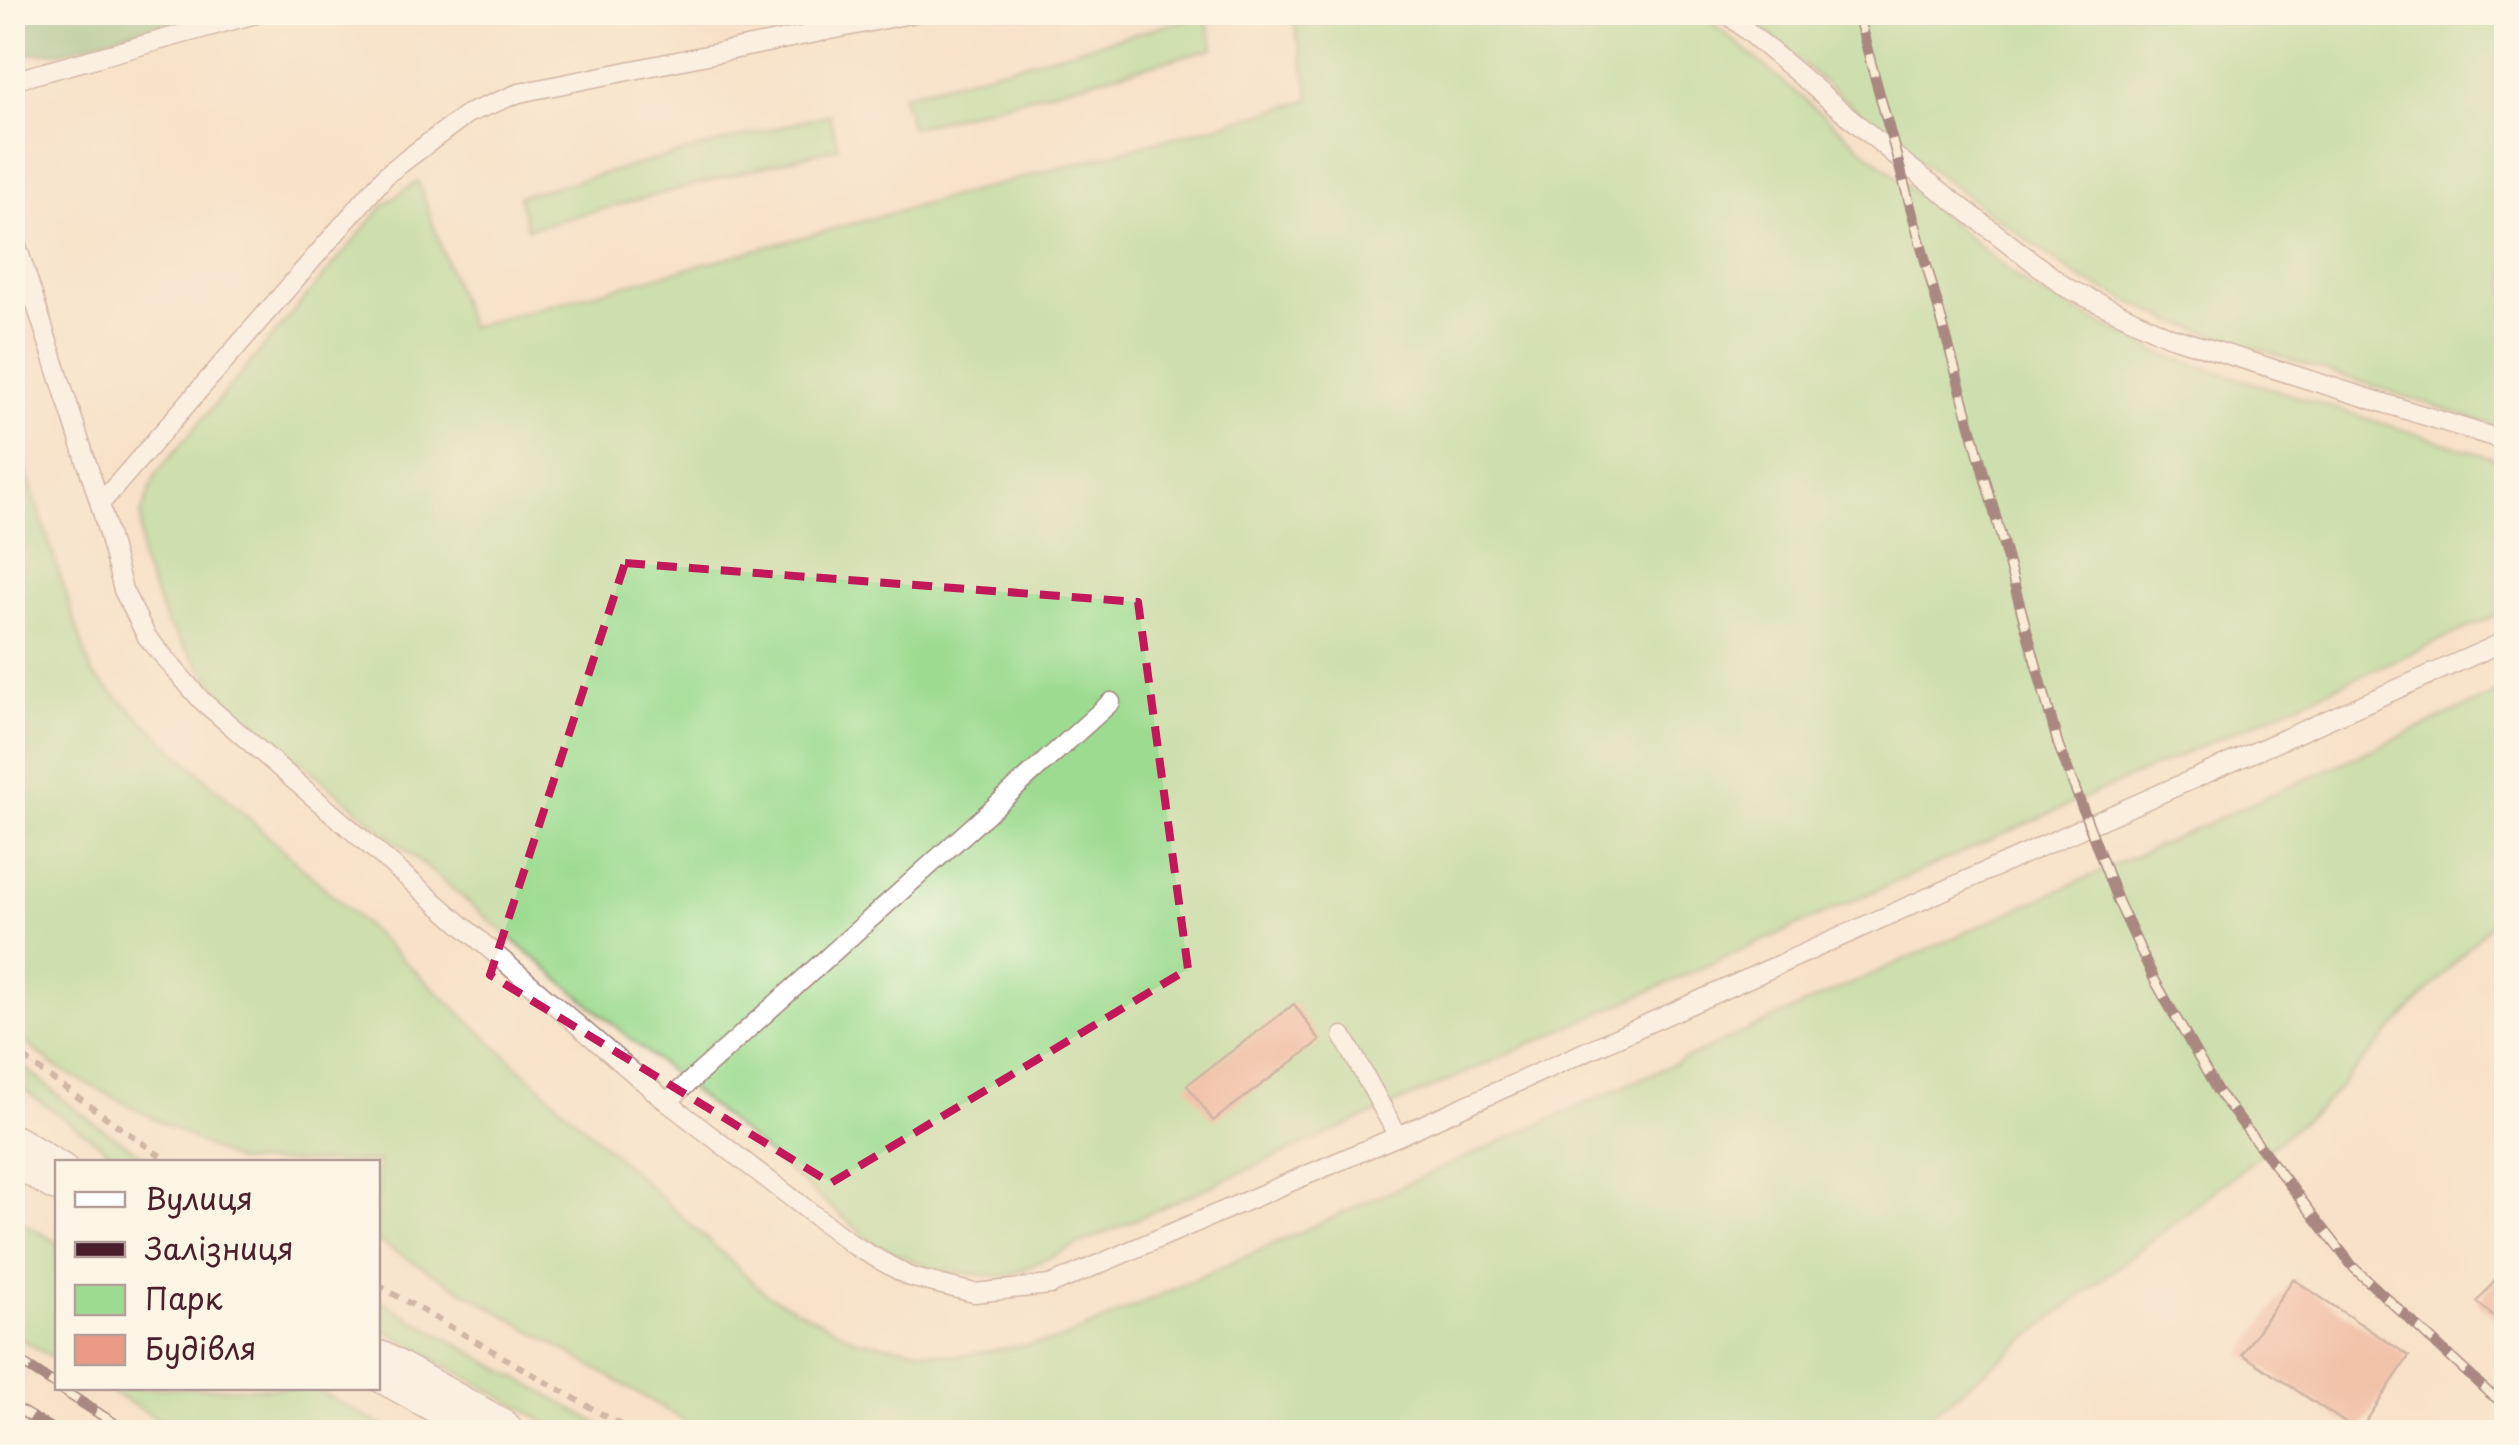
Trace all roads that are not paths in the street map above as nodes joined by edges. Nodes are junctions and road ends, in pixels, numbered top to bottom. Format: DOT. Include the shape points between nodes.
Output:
graph roads {
  1 [pos="264,12"];
  2 [pos="920,12"];
  3 [pos="1725,12"];
  4 [pos="12,81"];
  5 [pos="12,230"];
  6 [pos="2506,441"];
  7 [pos="100,504"];
  8 [pos="2506,641"];
  9 [pos="1111,702"];
  10 [pos="1344,1036"];
  11 [pos="667,1102"];
  12 [pos="1398,1136"];
  13 [pos="12,1149"];
  14 [pos="55,1175"];
  15 [pos="380,1366"];
  16 [pos="498,1432"];
  1 -- 4 [label="lane"];
  2 -- 7 [label="lane" via="519,93 466,114 387,174"];
  3 -- 6 [label="lane" via="1899,159 2067,288 2168,336"];
  5 -- 7 [label="lane"];
  7 -- 11 [label="lane" via="122,590 147,638 201,700"];
  8 -- 12 [label="lane"];
  9 -- 11 [label="lane"];
  10 -- 12 [label="lane"];
  11 -- 12 [label="lane" via="853,1245 910,1277 974,1293 1050,1285"];
  13 -- 14 [label="street"];
  15 -- 16 [label="street"];
}
